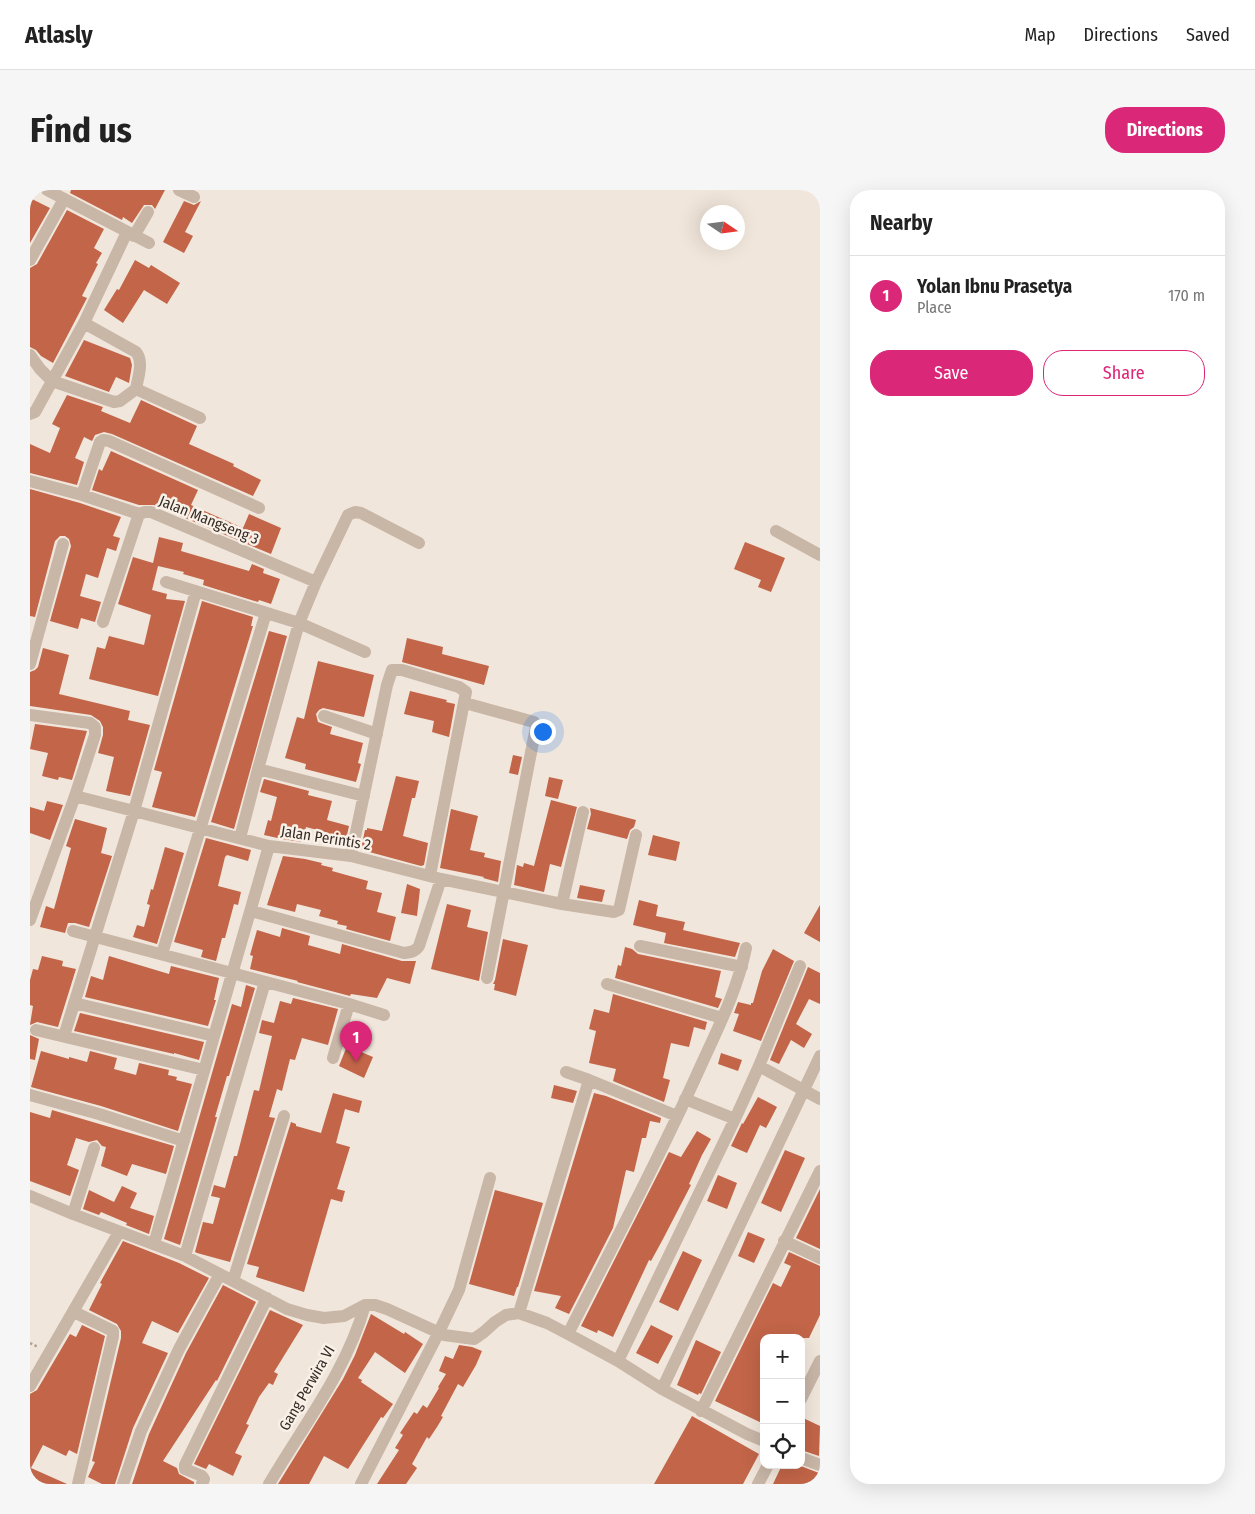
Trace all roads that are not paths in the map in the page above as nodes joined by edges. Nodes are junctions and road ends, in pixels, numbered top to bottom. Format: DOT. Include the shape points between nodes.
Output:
graph roads {
  1 [pos="47,190"];
  2 [pos="179,190"];
  3 [pos="194,197"];
  4 [pos="64,199"];
  5 [pos="148,212"];
  6 [pos="131,234"];
  7 [pos="149,243"];
  8 [pos="30,260"];
  9 [pos="84,323"];
  10 [pos="30,355"];
  11 [pos="52,381"];
  12 [pos="136,389"];
  13 [pos="30,414"];
  14 [pos="200,418"];
  15 [pos="30,481"];
  16 [pos="82,495"];
  17 [pos="259,508"];
  18 [pos="139,514"];
  19 [pos="776,531"];
  20 [pos="419,543"];
  21 [pos="63,544"];
  22 [pos="820,556"];
  23 [pos="166,582"];
  24 [pos="316,582"];
  25 [pos="196,591"];
  26 [pos="266,613"];
  27 [pos="103,622"];
  28 [pos="299,624"];
  29 [pos="365,652"];
  30 [pos="30,664"];
  31 [pos="465,703"];
  32 [pos="30,715"];
  33 [pos="324,716"];
  34 [pos="377,734"];
  35 [pos="258,769"];
  36 [pos="75,796"];
  37 [pos="364,796"];
  38 [pos="134,811"];
  39 [pos="583,812"];
  40 [pos="201,828"];
  41 [pos="636,835"];
  42 [pos="240,838"];
  43 [pos="270,846"];
  44 [pos="351,856"];
  45 [pos="436,877"];
  46 [pos="504,891"];
  47 [pos="562,904"];
  48 [pos="251,911"];
  49 [pos="30,920"];
  50 [pos="73,930"];
  51 [pos="95,936"];
  52 [pos="640,946"];
  53 [pos="746,948"];
  54 [pos="162,954"];
  55 [pos="800,966"];
  56 [pos="742,968"];
  57 [pos="232,973"];
  58 [pos="487,978"];
  59 [pos="264,982"];
  60 [pos="606,984"];
  61 [pos="74,1003"];
  62 [pos="349,1004"];
  63 [pos="384,1015"];
  64 [pos="722,1018"];
  65 [pos="36,1030"];
  66 [pos="64,1036"];
  67 [pos="214,1036"];
  68 [pos="820,1056"];
  69 [pos="333,1058"];
  70 [pos="759,1066"];
  71 [pos="204,1070"];
  72 [pos="566,1072"];
  73 [pos="589,1080"];
  74 [pos="804,1089"];
  75 [pos="30,1095"];
  76 [pos="685,1099"];
  77 [pos="820,1099"];
  78 [pos="284,1116"];
  79 [pos="677,1116"];
  80 [pos="734,1119"];
  81 [pos="184,1141"];
  82 [pos="94,1148"];
  83 [pos="820,1171"];
  84 [pos="490,1178"];
  85 [pos="30,1196"];
  86 [pos="73,1214"];
  87 [pos="119,1232"];
  88 [pos="784,1241"];
  89 [pos="154,1244"];
  90 [pos="185,1256"];
  91 [pos="820,1258"];
  92 [pos="220,1274"];
  93 [pos="233,1280"];
  94 [pos="267,1298"];
  95 [pos="365,1305"];
  96 [pos="74,1312"];
  97 [pos="519,1312"];
  98 [pos="439,1332"];
  99 [pos="568,1334"];
  100 [pos="820,1360"];
  101 [pos="618,1362"];
  102 [pos="30,1386"];
  103 [pos="662,1390"];
  104 [pos="805,1391"];
  105 [pos="701,1411"];
  106 [pos="760,1439"];
  107 [pos="805,1459"];
  108 [pos="820,1465"];
  109 [pos="766,1469"];
  110 [pos="78,1484"];
  111 [pos="123,1484"];
  112 [pos="202,1484"];
  113 [pos="269,1484"];
  114 [pos="361,1484"];
  115 [pos="758,1484"];
  1 -- 4 [label="street"];
  2 -- 3 [label="street"];
  4 -- 6 [label="street"];
  4 -- 8 [label="street"];
  5 -- 6 [label="street"];
  6 -- 7 [label="street"];
  6 -- 9 [label="street"];
  9 -- 11 [label="street"];
  9 -- 12 [label="street" via="140,356"];
  10 -- 11 [label="street"];
  11 -- 12 [label="street" via="114,402"];
  11 -- 13 [label="street" via="35,412"];
  12 -- 14 [label="street"];
  15 -- 16 [label="street, Jalan Mangseng 3"];
  16 -- 17 [label="street" via="100,442 109,440"];
  16 -- 18 [label="street, Jalan Mangseng 3"];
  18 -- 24 [label="street, Jalan Mangseng 3" via="151,512"];
  18 -- 27 [label="street"];
  19 -- 22 [label="street"];
  20 -- 24 [label="street" via="355,512 348,515"];
  21 -- 30 [label="street"];
  23 -- 25 [label="street"];
  24 -- 28 [label="street"];
  25 -- 26 [label="street"];
  25 -- 38 [label="street"];
  26 -- 28 [label="street"];
  26 -- 40 [label="street"];
  28 -- 29 [label="street"];
  28 -- 35 [label="street"];
  31 -- 34 [label="street" via="466,692 459,687 392,670"];
  31 -- 45 [label="street"];
  31 -- 46 [label="street" via="534,722 536,727"];
  32 -- 36 [label="street" via="90,723 95,727"];
  33 -- 34 [label="street"];
  34 -- 37 [label="street"];
  35 -- 37 [label="street"];
  35 -- 42 [label="street"];
  36 -- 38 [label="street"];
  36 -- 49 [label="street"];
  37 -- 44 [label="street"];
  38 -- 40 [label="street"];
  38 -- 51 [label="street"];
  39 -- 47 [label="street"];
  40 -- 42 [label="street"];
  40 -- 54 [label="street"];
  41 -- 47 [label="street, Jalan Perintis 2" via="619,910 614,912"];
  42 -- 43 [label="street"];
  43 -- 44 [label="street, Jalan Perintis 2"];
  43 -- 48 [label="street, Jalan Perintis 2"];
  44 -- 45 [label="street, Jalan Perintis 2"];
  45 -- 46 [label="street, Jalan Perintis 2"];
  45 -- 48 [label="street" via="420,946 411,952 404,953"];
  46 -- 47 [label="street, Jalan Perintis 2"];
  46 -- 58 [label="street"];
  48 -- 57 [label="street, Jalan Perintis 2"];
  50 -- 51 [label="street"];
  51 -- 54 [label="street"];
  51 -- 61 [label="street"];
  52 -- 56 [label="street"];
  53 -- 56 [label="street"];
  54 -- 57 [label="street"];
  55 -- 70 [label="street"];
  56 -- 64 [label="street"];
  57 -- 59 [label="street"];
  57 -- 67 [label="street, Jalan Perintis 2"];
  59 -- 62 [label="street"];
  59 -- 90 [label="street"];
  60 -- 64 [label="street"];
  61 -- 66 [label="street"];
  61 -- 67 [label="street"];
  62 -- 63 [label="street"];
  62 -- 69 [label="street"];
  64 -- 76 [label="street"];
  65 -- 66 [label="street"];
  66 -- 71 [label="street"];
  67 -- 71 [label="street, Jalan Perintis 2"];
  68 -- 74 [label="street"];
  70 -- 74 [label="street"];
  70 -- 80 [label="street"];
  71 -- 81 [label="street, Jalan Perintis 2"];
  72 -- 73 [label="street"];
  73 -- 79 [label="street"];
  73 -- 97 [label="street"];
  74 -- 77 [label="street"];
  74 -- 103 [label="street"];
  75 -- 81 [label="street"];
  76 -- 79 [label="street"];
  76 -- 80 [label="street"];
  78 -- 93 [label="street"];
  79 -- 99 [label="street"];
  80 -- 101 [label="street"];
  81 -- 89 [label="street, Jalan Perintis 2"];
  82 -- 86 [label="street"];
  83 -- 88 [label="street"];
  84 -- 98 [label="street" via="458,1290"];
  85 -- 86 [label="street"];
  86 -- 87 [label="street"];
  87 -- 89 [label="street"];
  87 -- 96 [label="street"];
  88 -- 91 [label="street"];
  88 -- 105 [label="street"];
  89 -- 90 [label="street"];
  90 -- 92 [label="street"];
  92 -- 93 [label="street"];
  92 -- 111 [label="street" via="179,1349 141,1431"];
  93 -- 94 [label="street"];
  94 -- 95 [label="street" via="287,1309 324,1318 344,1316"];
  94 -- 112 [label="street" via="185,1465 186,1469 202,1476"];
  95 -- 98 [label="street" via="387,1309"];
  95 -- 113 [label="street, Gang Perwira VI" via="354,1339 329,1387"];
  96 -- 102 [label="street"];
  96 -- 110 [label="street" via="113,1331"];
  97 -- 98 [label="street" via="506,1315 474,1338"];
  97 -- 99 [label="street"];
  98 -- 114 [label="street"];
  99 -- 101 [label="street"];
  100 -- 104 [label="street"];
  101 -- 103 [label="street"];
  103 -- 105 [label="street"];
  105 -- 106 [label="street"];
  107 -- 108 [label="street"];
  109 -- 115 [label="street"];
}
